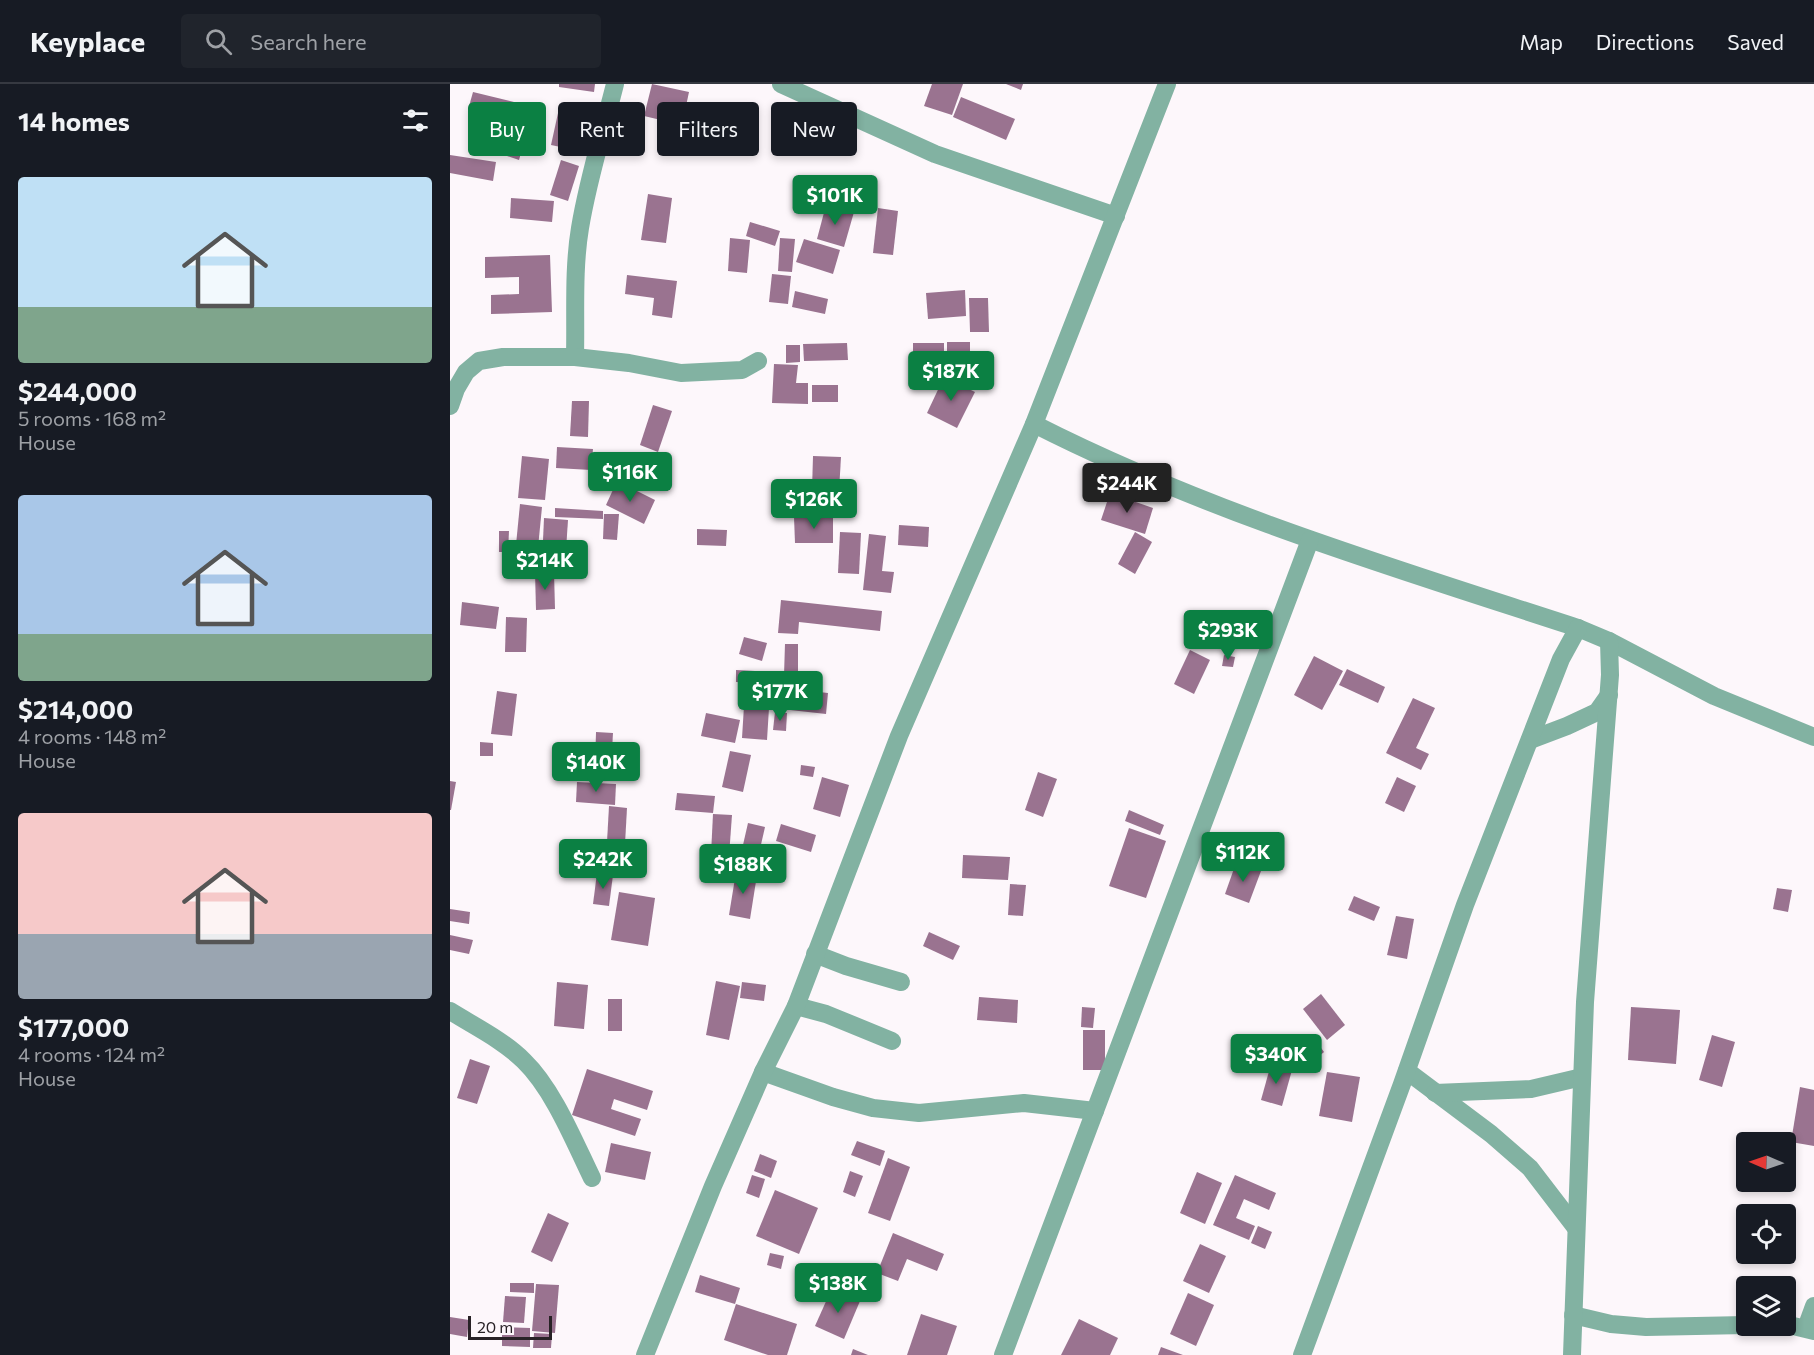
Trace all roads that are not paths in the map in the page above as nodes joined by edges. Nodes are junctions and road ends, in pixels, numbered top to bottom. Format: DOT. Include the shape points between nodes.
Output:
graph roads {
  1 [pos="615,84"];
  2 [pos="781,84"];
  3 [pos="1167,84"];
  4 [pos="1116,216"];
  5 [pos="574,357"];
  6 [pos="758,361"];
  7 [pos="450,406"];
  8 [pos="1034,424"];
  9 [pos="1310,540"];
  10 [pos="1578,628"];
  11 [pos="1609,641"];
  12 [pos="1608,695"];
  13 [pos="1814,737"];
  14 [pos="1530,740"];
  15 [pos="815,954"];
  16 [pos="901,982"];
  17 [pos="796,1006"];
  18 [pos="450,1011"];
  19 [pos="892,1041"];
  20 [pos="1407,1071"];
  21 [pos="763,1072"];
  22 [pos="1582,1077"];
  23 [pos="1435,1093"];
  24 [pos="1095,1111"];
  25 [pos="592,1178"];
  26 [pos="1576,1228"];
  27 [pos="1814,1306"];
  28 [pos="1573,1315"];
  29 [pos="1736,1325"];
  30 [pos="1810,1329"];
  31 [pos="1568,1352"];
  32 [pos="645,1355"];
  33 [pos="1003,1355"];
  34 [pos="1302,1355"];
  1 -- 5 [label="street" via="580,229"];
  2 -- 4 [label="street" via="935,154"];
  3 -- 4 [label="street"];
  4 -- 8 [label="street"];
  5 -- 6 [label="street" via="681,374 742,370"];
  5 -- 7 [label="street" via="479,361 466,372"];
  8 -- 9 [label="street" via="1102,456"];
  8 -- 15 [label="street" via="899,736"];
  9 -- 10 [label="street"];
  9 -- 24 [label="street"];
  10 -- 11 [label="street"];
  10 -- 14 [label="street" via="1561,659"];
  11 -- 12 [label="street"];
  11 -- 13 [label="street" via="1714,696"];
  12 -- 14 [label="street" via="1597,712"];
  12 -- 22 [label="street"];
  14 -- 20 [label="street"];
  15 -- 16 [label="street"];
  15 -- 17 [label="street"];
  17 -- 19 [label="street"];
  17 -- 21 [label="street"];
  18 -- 25 [label="street" via="524,1061 570,1131"];
  20 -- 23 [label="street"];
  20 -- 34 [label="street"];
  21 -- 24 [label="street" via="873,1108 919,1113 1024,1103"];
  21 -- 32 [label="street"];
  22 -- 23 [label="street" via="1531,1089"];
  22 -- 26 [label="street"];
  23 -- 26 [label="street" via="1530,1168"];
  24 -- 33 [label="street"];
  26 -- 28 [label="street"];
  27 -- 30 [label="street"];
  28 -- 29 [label="street" via="1646,1327"];
  28 -- 31 [label="street"];
}
